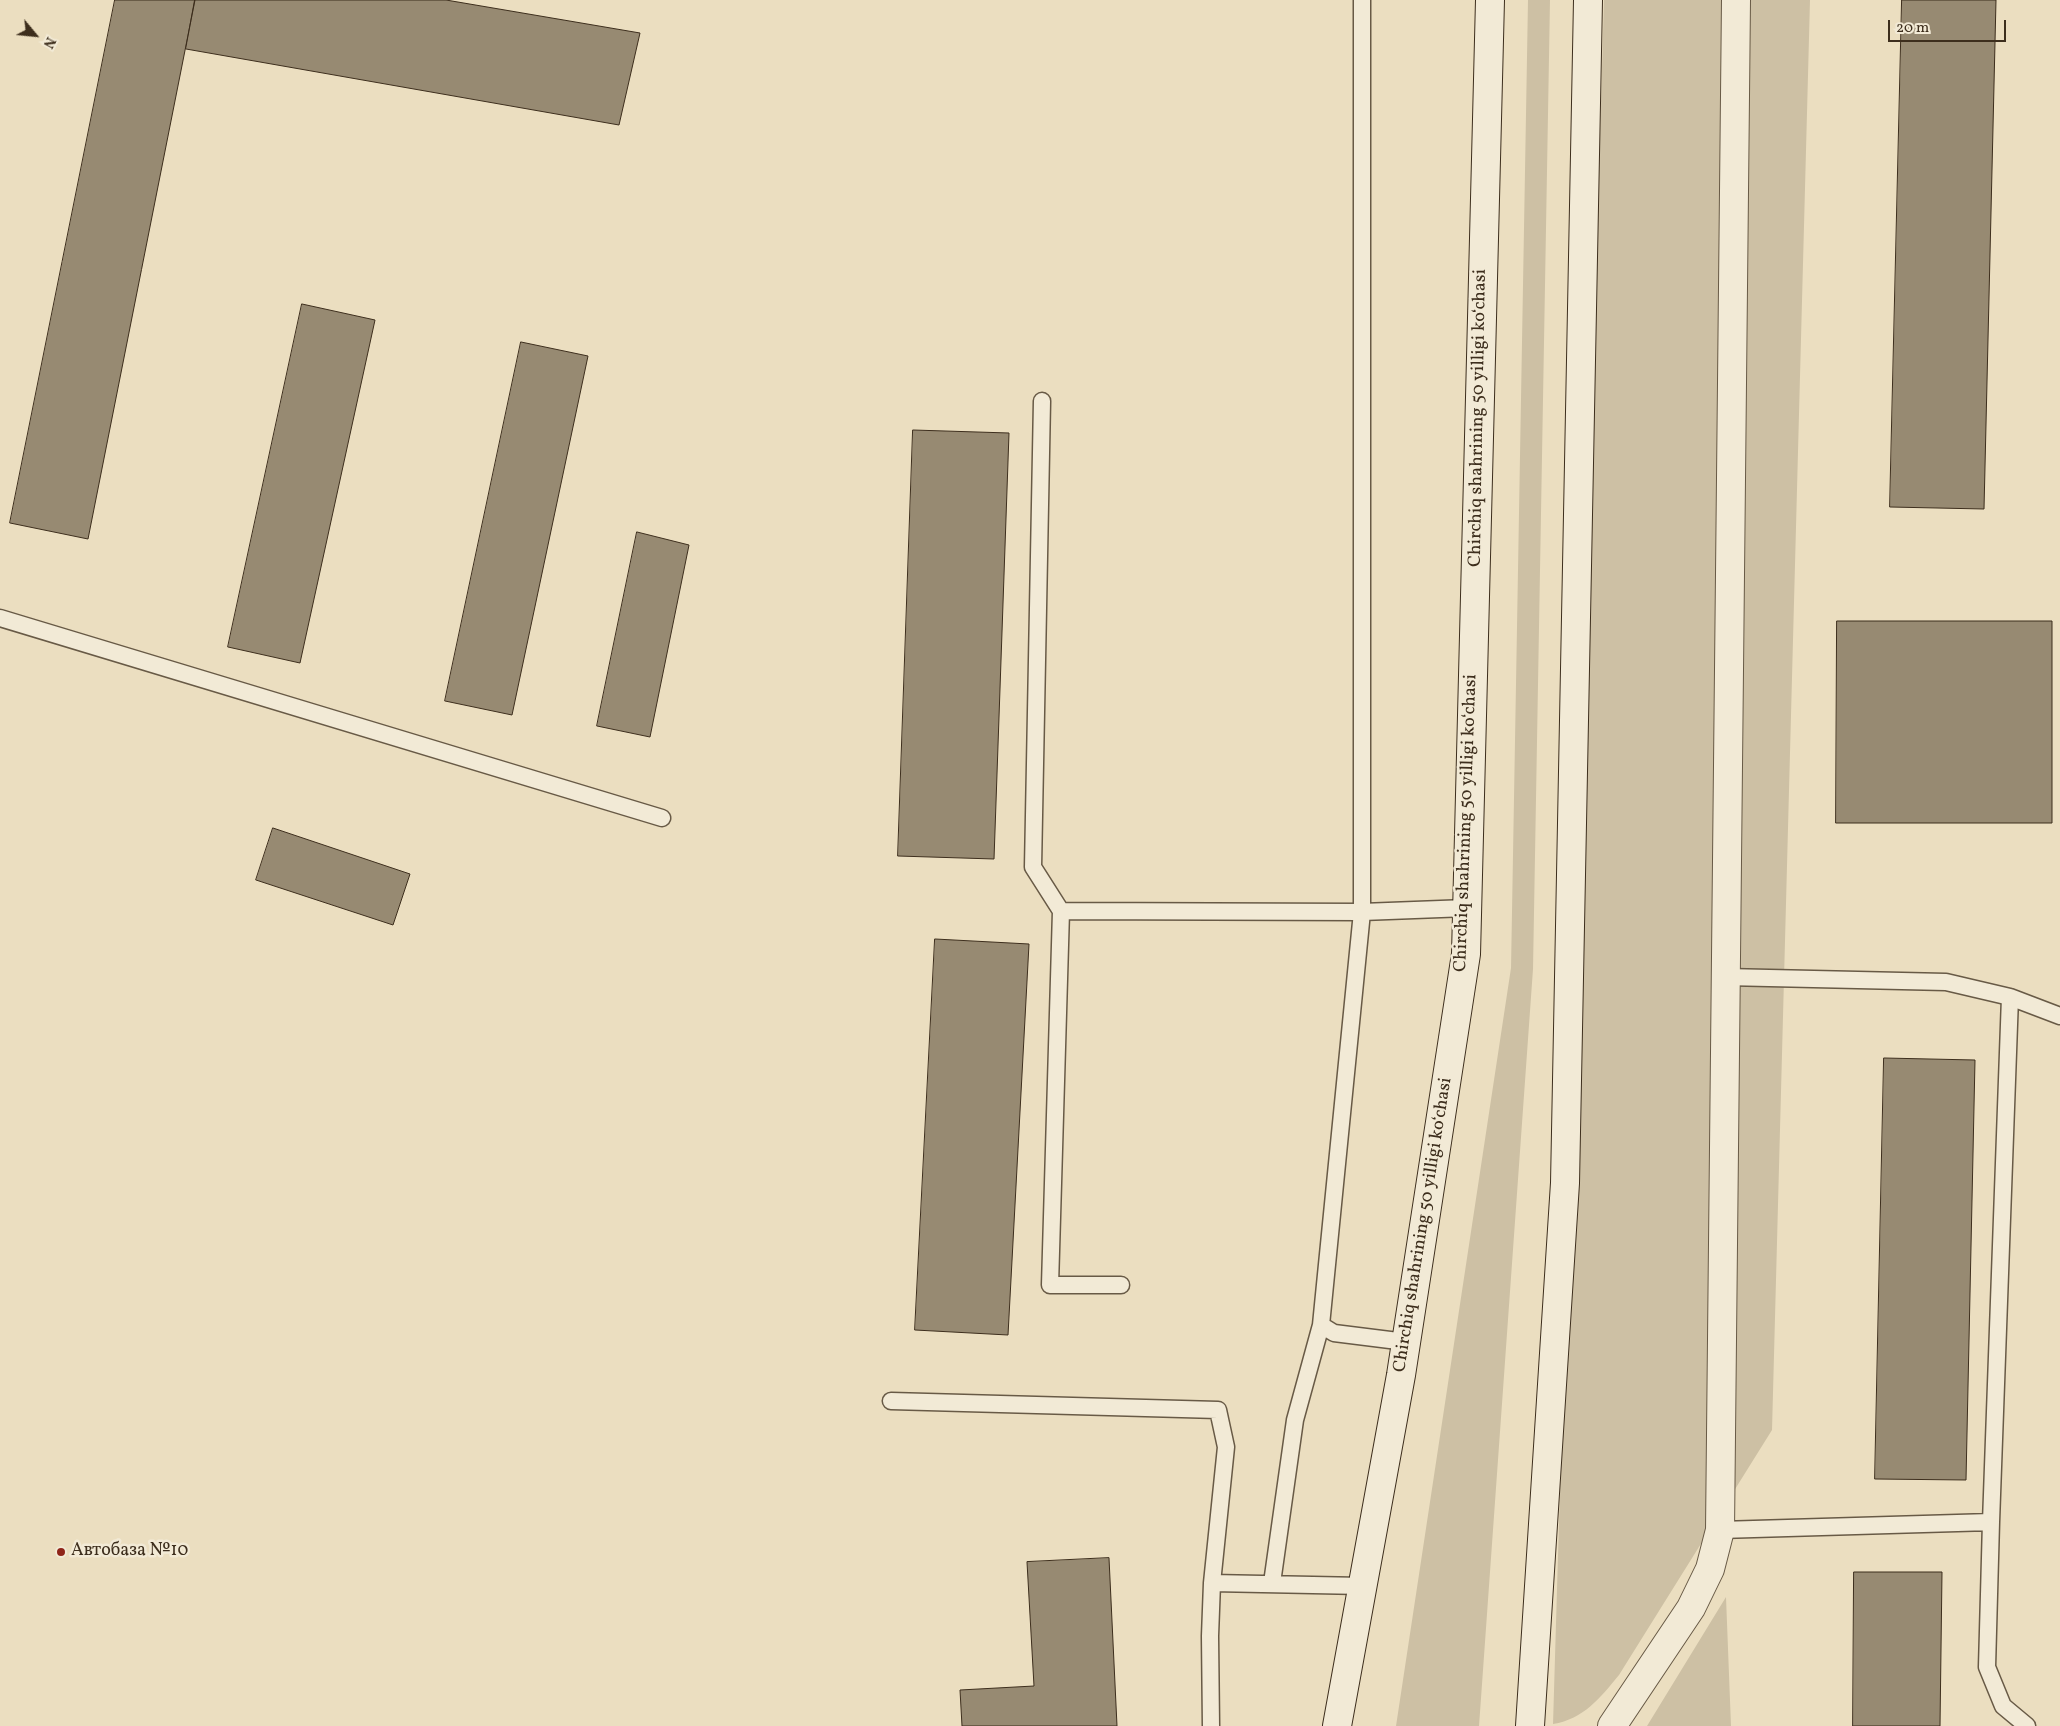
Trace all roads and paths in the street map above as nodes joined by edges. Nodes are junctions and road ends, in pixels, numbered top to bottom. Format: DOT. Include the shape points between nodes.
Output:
graph roads {
  1 [pos="1362,0"];
  2 [pos="1490,0"];
  3 [pos="1588,0"];
  4 [pos="1736,0"];
  5 [pos="1042,401"];
  6 [pos="0,618"];
  7 [pos="662,818"];
  8 [pos="1467,908"];
  9 [pos="1061,912"];
  10 [pos="1362,912"];
  11 [pos="1725,978"];
  12 [pos="2010,997"];
  13 [pos="2060,1016"];
  14 [pos="1120,1285"];
  15 [pos="1321,1325"];
  16 [pos="1406,1342"];
  17 [pos="891,1401"];
  18 [pos="1991,1522"];
  19 [pos="1720,1530"];
  20 [pos="1212,1583"];
  21 [pos="1272,1583"];
  22 [pos="1363,1586"];
  23 [pos="1211,1726"];
  24 [pos="1338,1726"];
  25 [pos="1530,1726"];
  26 [pos="1612,1726"];
  27 [pos="2027,1726"];
  1 -- 10 [label="lane"];
  2 -- 8 [label="main road, Chirchiq shahrining 50 yilligi koʻchasi"];
  3 -- 25 [label="main road" via="1565,1183"];
  4 -- 11 [label="main road"];
  5 -- 9 [label="lane" via="1033,867"];
  6 -- 7 [label="lane"];
  8 -- 10 [label="lane"];
  8 -- 16 [label="main road, Chirchiq shahrining 50 yilligi koʻchasi" via="1466,954"];
  9 -- 10 [label="lane"];
  9 -- 14 [label="lane" via="1050,1286"];
  10 -- 15 [label="lane"];
  11 -- 12 [label="lane" via="1946,982"];
  11 -- 19 [label="main road"];
  12 -- 13 [label="lane"];
  12 -- 18 [label="lane"];
  15 -- 16 [label="lane" via="1334,1333"];
  15 -- 21 [label="lane" via="1295,1420"];
  16 -- 22 [label="main road, Chirchiq shahrining 50 yilligi koʻchasi"];
  17 -- 20 [label="lane" via="1218,1410 1226,1447"];
  18 -- 19 [label="lane"];
  18 -- 27 [label="lane" via="1987,1666 2003,1706"];
  19 -- 26 [label="main road" via="1710,1570 1690,1608"];
  20 -- 21 [label="lane"];
  20 -- 23 [label="lane"];
  21 -- 22 [label="lane"];
  22 -- 24 [label="main road, Chirchiq shahrining 50 yilligi koʻchasi"];
}
